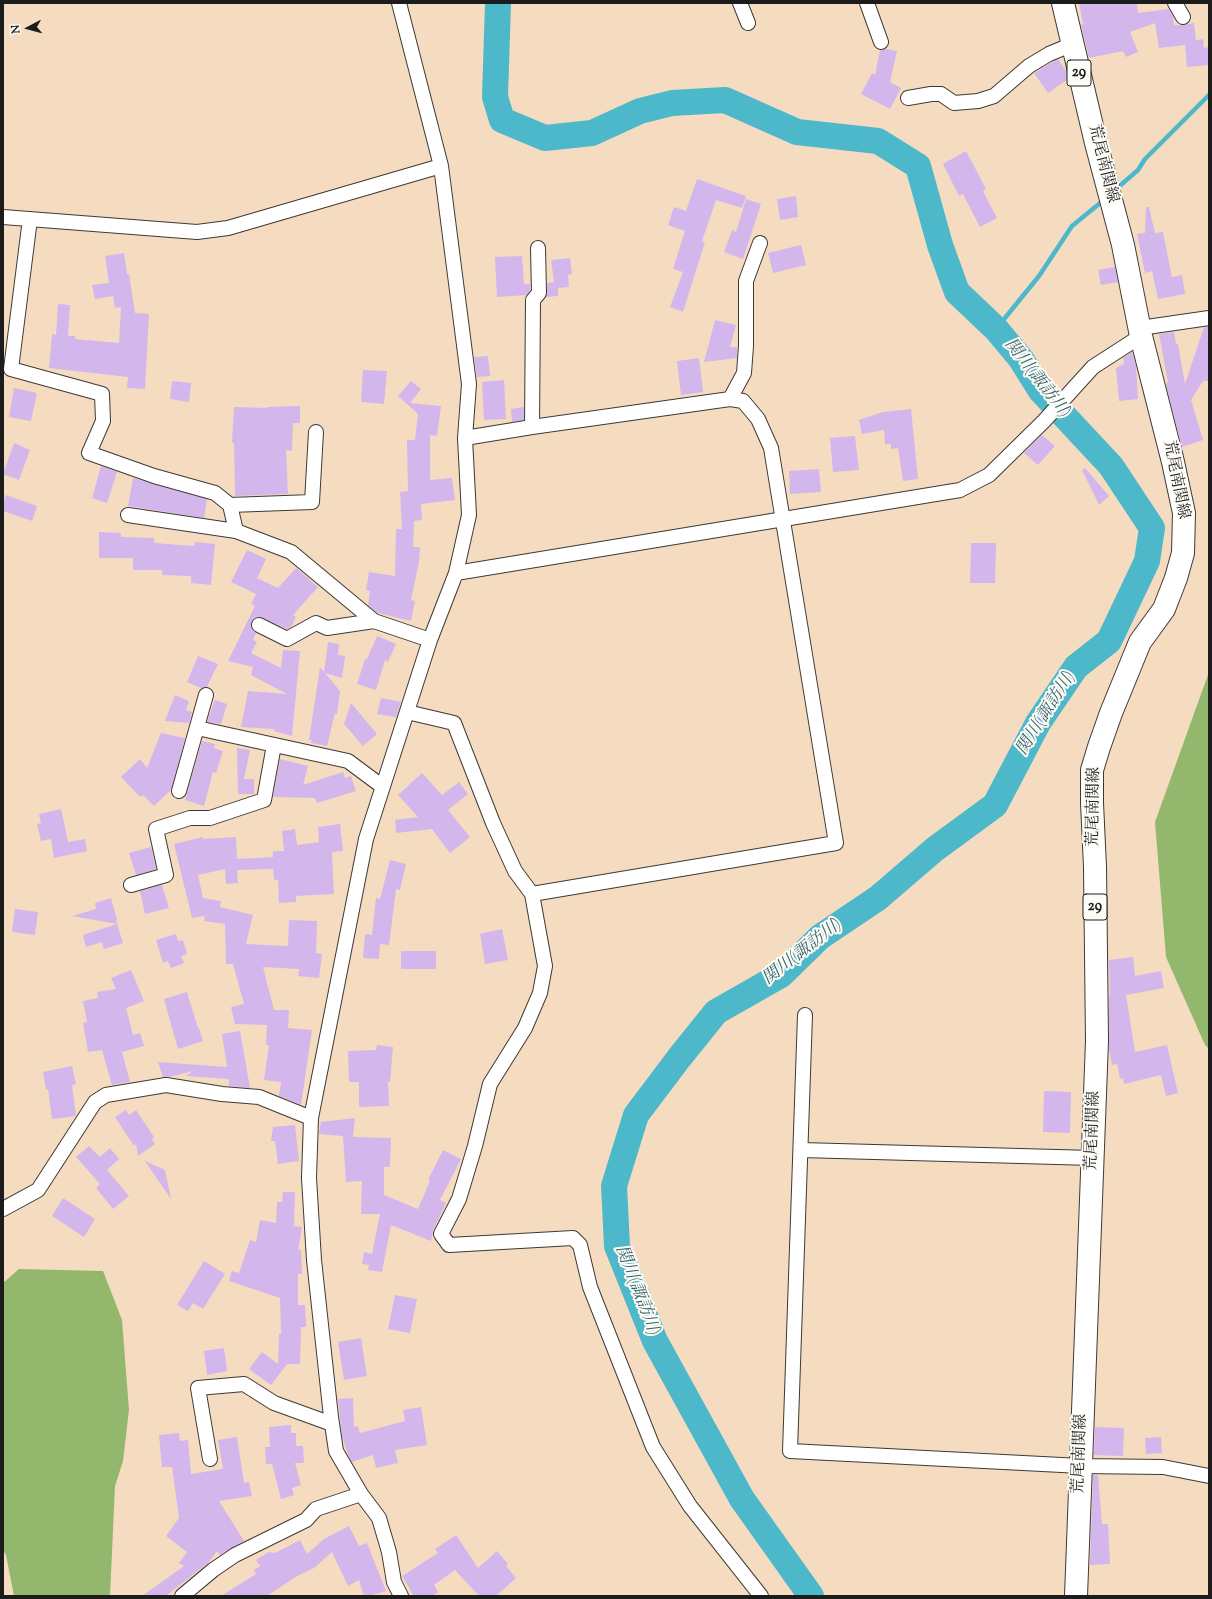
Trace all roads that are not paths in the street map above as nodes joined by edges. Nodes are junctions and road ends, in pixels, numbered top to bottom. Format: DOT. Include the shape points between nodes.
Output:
graph roads {
  1 [pos="400,3"];
  2 [pos="740,3"];
  3 [pos="867,3"];
  4 [pos="1063,3"];
  5 [pos="1175,3"];
  6 [pos="1182,17"];
  7 [pos="748,23"];
  8 [pos="881,42"];
  9 [pos="1073,44"];
  10 [pos="908,98"];
  11 [pos="441,166"];
  12 [pos="3,217"];
  13 [pos="30,219"];
  14 [pos="760,243"];
  15 [pos="538,248"];
  16 [pos="1209,318"];
  17 [pos="1141,332"];
  18 [pos="730,399"];
  19 [pos="532,427"];
  20 [pos="316,432"];
  21 [pos="465,438"];
  22 [pos="230,505"];
  23 [pos="128,515"];
  24 [pos="783,519"];
  25 [pos="236,531"];
  26 [pos="456,573"];
  27 [pos="374,621"];
  28 [pos="259,625"];
  29 [pos="430,640"];
  30 [pos="206,695"];
  31 [pos="407,712"];
  32 [pos="197,728"];
  33 [pos="274,745"];
  34 [pos="383,786"];
  35 [pos="180,790"];
  36 [pos="131,885"];
  37 [pos="532,894"];
  38 [pos="805,1014"];
  39 [pos="311,1118"];
  40 [pos="801,1150"];
  41 [pos="1093,1158"];
  42 [pos="3,1209"];
  43 [pos="332,1424"];
  44 [pos="210,1459"];
  45 [pos="1081,1466"];
  46 [pos="1209,1476"];
  47 [pos="361,1494"];
  48 [pos="396,1595"];
  49 [pos="182,1596"];
  50 [pos="761,1596"];
  51 [pos="1076,1596"];
  1 -- 11 [label="street"];
  2 -- 7 [label="street"];
  3 -- 8 [label="street"];
  4 -- 9 [label="main road, 荒尾南関線 / 29"];
  5 -- 6 [label="street"];
  9 -- 10 [label="street" via="1029,66 994,96 978,101 954,103 941,94"];
  9 -- 17 [label="main road, 荒尾南関線 / 29" via="1123,245"];
  11 -- 13 [label="street" via="228,228 197,232"];
  11 -- 21 [label="street" via="469,384"];
  12 -- 13 [label="street"];
  13 -- 22 [label="street" via="11,368 102,394 103,421 89,453 154,476 215,493"];
  14 -- 18 [label="street" via="746,281 744,373"];
  15 -- 19 [label="street" via="539,293 533,300"];
  16 -- 17 [label="street"];
  17 -- 24 [label="street" via="1093,367 1044,421 989,475 960,490"];
  17 -- 41 [label="main road, 荒尾南関線 / 29" via="1184,513 1183,553 1164,609 1140,642 1092,770 1096,1041"];
  18 -- 19 [label="street"];
  18 -- 24 [label="street" via="743,401 758,419 772,448"];
  19 -- 21 [label="street"];
  20 -- 22 [label="street" via="312,502"];
  21 -- 26 [label="street" via="469,515"];
  22 -- 25 [label="street"];
  23 -- 25 [label="street"];
  24 -- 26 [label="street"];
  24 -- 37 [label="street" via="836,843"];
  25 -- 27 [label="street" via="291,552"];
  26 -- 29 [label="street"];
  27 -- 28 [label="street" via="327,628 316,623 287,639"];
  27 -- 29 [label="street"];
  29 -- 31 [label="street"];
  30 -- 32 [label="street"];
  31 -- 34 [label="street"];
  31 -- 37 [label="street" via="454,723 515,872"];
  32 -- 33 [label="street"];
  32 -- 35 [label="street"];
  33 -- 34 [label="street" via="348,761"];
  33 -- 36 [label="street" via="264,800 210,818 190,818 156,829 166,875"];
  34 -- 39 [label="street" via="366,839"];
  37 -- 50 [label="street" via="545,966 540,993 525,1028 490,1084 459,1199 441,1234 449,1245 573,1238 580,1245 590,1287 653,1447 690,1506"];
  38 -- 40 [label="street"];
  39 -- 42 [label="street" via="259,1097 166,1085 106,1095 95,1102 38,1190"];
  39 -- 43 [label="street" via="309,1178 314,1260"];
  40 -- 41 [label="street"];
  40 -- 45 [label="street" via="790,1450"];
  41 -- 45 [label="main road, 荒尾南関線 / 29"];
  43 -- 44 [label="street" via="274,1403 244,1384 198,1388"];
  43 -- 47 [label="street" via="336,1452"];
  45 -- 46 [label="street" via="1163,1467"];
  45 -- 51 [label="main road, 荒尾南関線 / 29"];
  47 -- 48 [label="street" via="379,1518 390,1552"];
  47 -- 49 [label="street" via="316,1508 306,1520 235,1555"];
}
